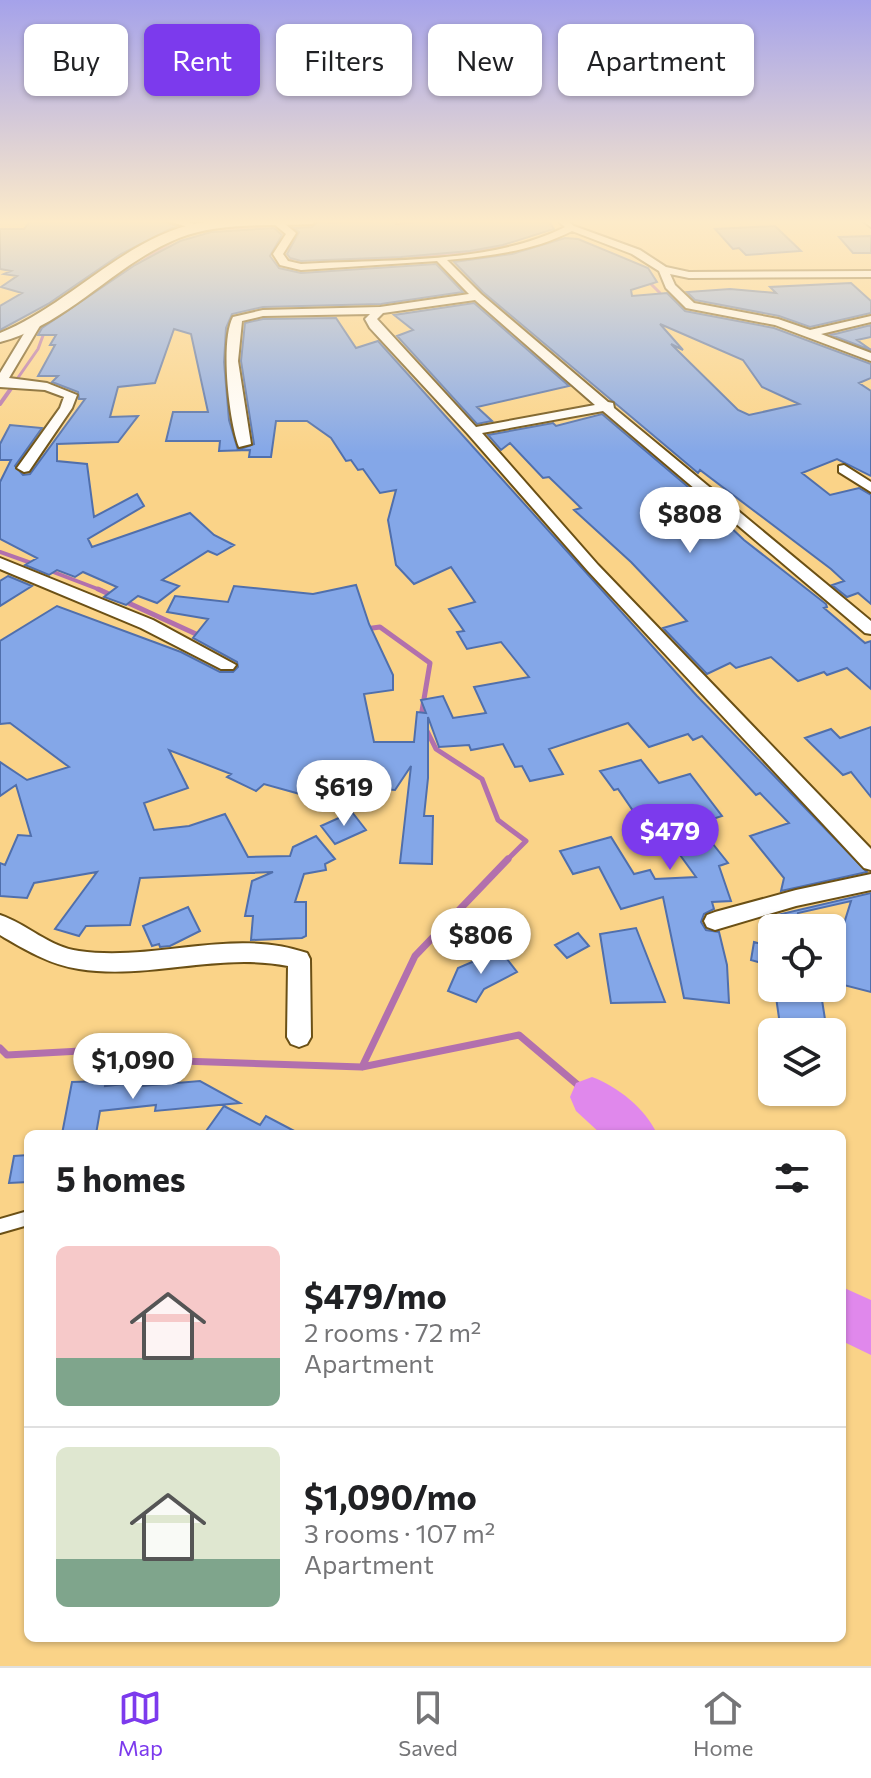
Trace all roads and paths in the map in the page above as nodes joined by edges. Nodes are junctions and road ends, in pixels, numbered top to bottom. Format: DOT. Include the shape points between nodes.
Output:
graph roads {
  1 [pos="75,298"];
  2 [pos="465,298"];
  3 [pos="479,298"];
  4 [pos="682,298"];
  5 [pos="380,310"];
  6 [pos="871,319"];
  7 [pos="35,324"];
  8 [pos="811,333"];
  9 [pos="0,338"];
  10 [pos="871,357"];
  11 [pos="1,382"];
  12 [pos="609,406"];
  13 [pos="473,431"];
  14 [pos="244,444"];
  15 [pos="24,468"];
  16 [pos="844,469"];
  17 [pos="871,488"];
  18 [pos="0,563"];
  19 [pos="871,629"];
  20 [pos="227,665"];
  21 [pos="871,862"];
  22 [pos="871,882"];
  23 [pos="715,921"];
  24 [pos="0,924"];
  25 [pos="299,1037"];
  26 [pos="24,1219"];
  27 [pos="0,1226"];
  1 -- 7 [label="street"];
  2 -- 5 [label="street"];
  3 -- 12 [label="street"];
  4 -- 8 [label="street" via="690,306"];
  5 -- 13 [label="street" via="371,319 374,326"];
  5 -- 14 [label="street" via="263,313 237,319 233,353"];
  6 -- 8 [label="street"];
  7 -- 9 [label="street"];
  7 -- 11 [label="street"];
  8 -- 10 [label="street"];
  11 -- 15 [label="street" via="71,395"];
  12 -- 13 [label="street"];
  12 -- 19 [label="street"];
  13 -- 21 [label="street" via="593,568"];
  16 -- 17 [label="street"];
  18 -- 20 [label="street" via="135,618"];
  22 -- 23 [label="street"];
  24 -- 25 [label="street" via="51,952 79,960 137,963 227,950 272,951 299,959"];
  26 -- 27 [label="lane"];
}
